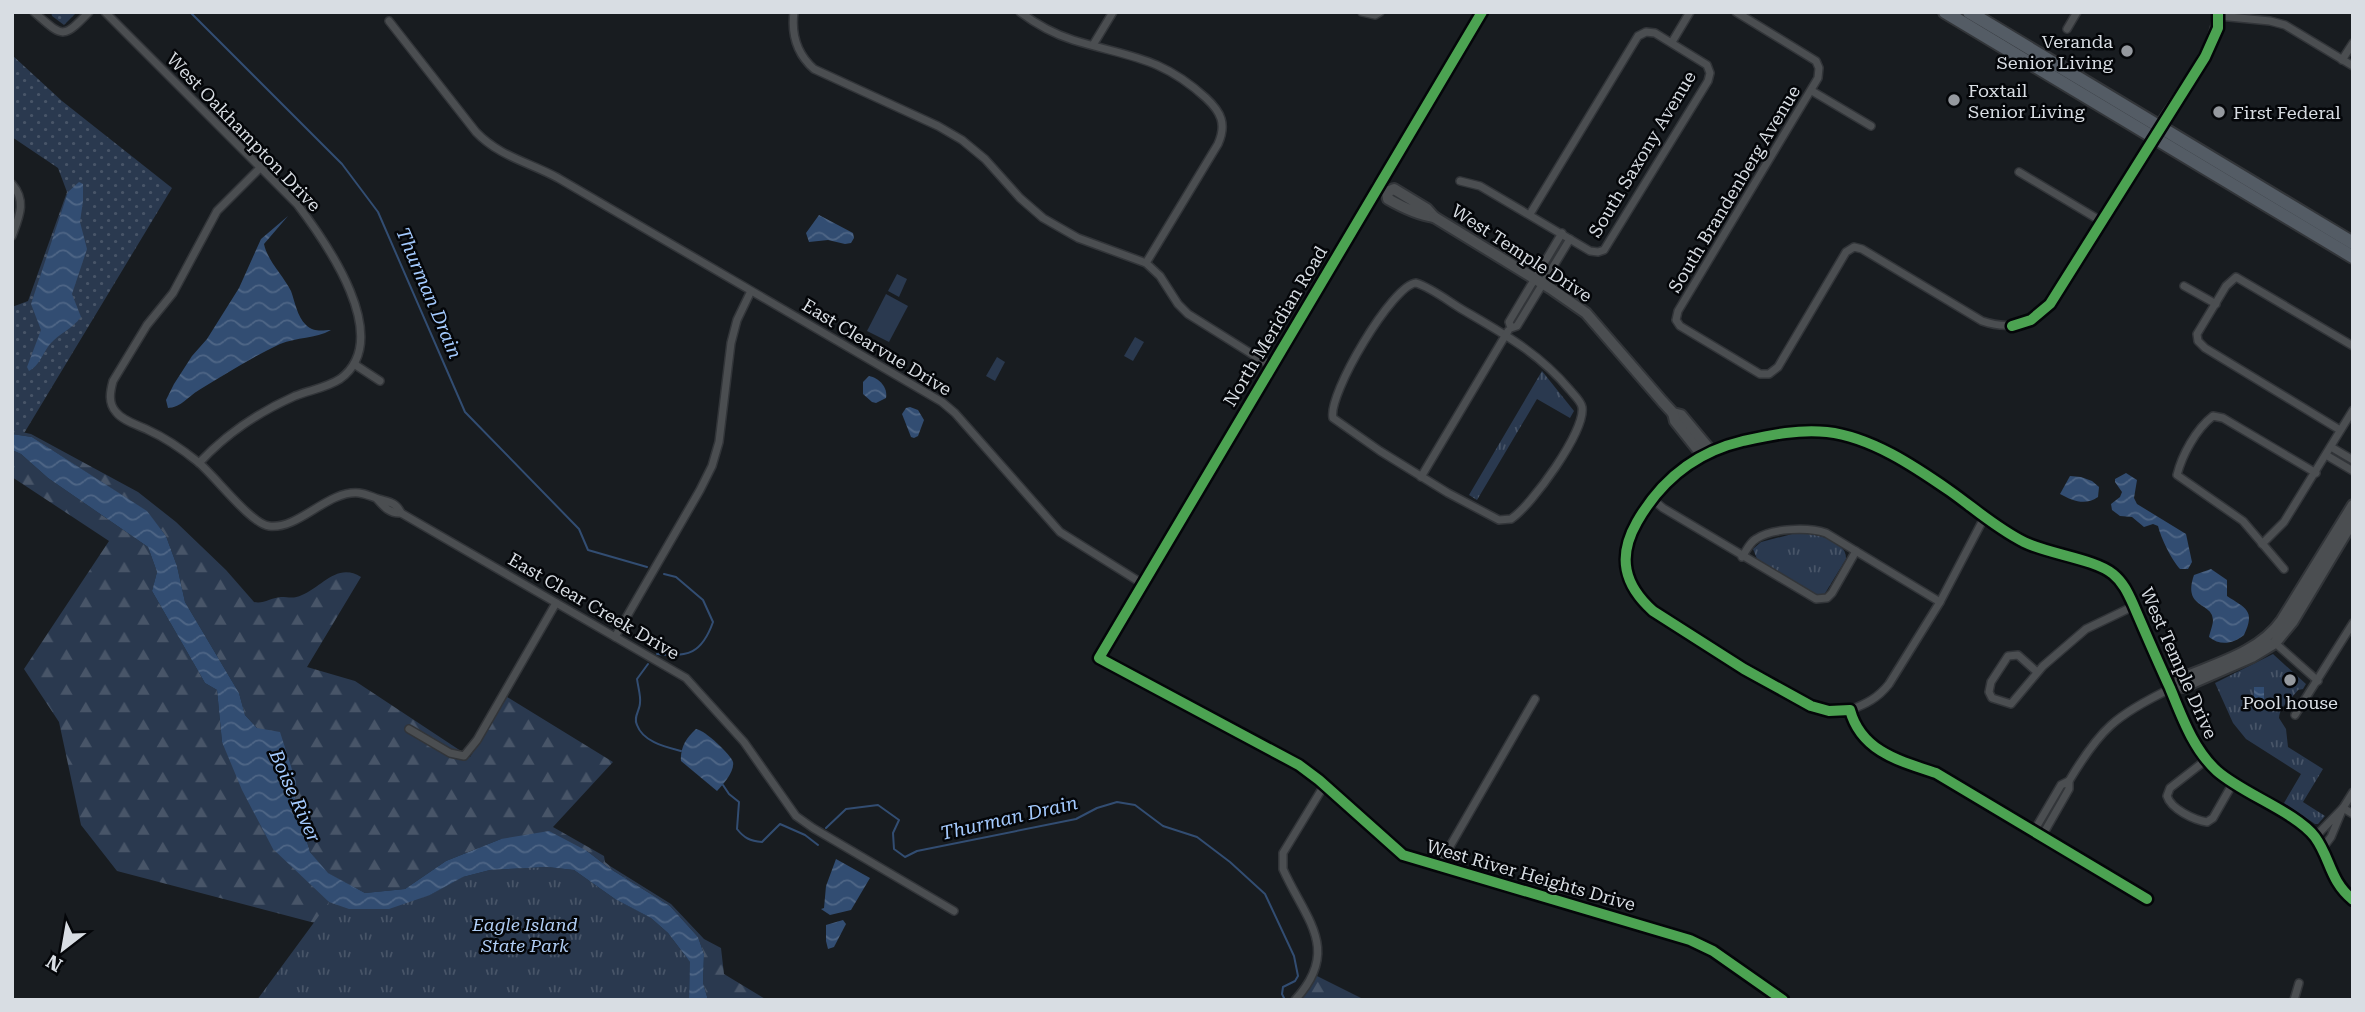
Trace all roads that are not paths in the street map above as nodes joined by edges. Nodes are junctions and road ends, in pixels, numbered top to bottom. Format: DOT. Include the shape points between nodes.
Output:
graph roads {
  1 [pos="34,12"];
  2 [pos="89,12"];
  3 [pos="105,12"];
  4 [pos="794,12"];
  5 [pos="1020,12"];
  6 [pos="1113,12"];
  7 [pos="1362,12"];
  8 [pos="1482,12"];
  9 [pos="1690,12"];
  10 [pos="1736,12"];
  11 [pos="1945,12"];
  12 [pos="1969,12"];
  13 [pos="2077,12"];
  14 [pos="1378,14"];
  15 [pos="2219,14"];
  16 [pos="389,21"];
  17 [pos="2067,29"];
  18 [pos="1672,42"];
  19 [pos="2353,43"];
  20 [pos="1093,45"];
  21 [pos="2343,60"];
  22 [pos="2353,66"];
  23 [pos="1812,91"];
  24 [pos="1871,126"];
  25 [pos="2157,131"];
  26 [pos="261,167"];
  27 [pos="2019,172"];
  28 [pos="1460,181"];
  29 [pos="12,184"];
  30 [pos="1383,189"];
  31 [pos="1530,214"];
  32 [pos="2101,221"];
  33 [pos="1562,233"];
  34 [pos="12,236"];
  35 [pos="1570,239"];
  36 [pos="2353,243"];
  37 [pos="2353,257"];
  38 [pos="1146,263"];
  39 [pos="1539,281"];
  40 [pos="2184,286"];
  41 [pos="751,291"];
  42 [pos="2216,304"];
  43 [pos="1505,335"];
  44 [pos="2353,346"];
  45 [pos="354,364"];
  46 [pos="1271,366"];
  47 [pos="380,381"];
  48 [pos="2353,410"];
  49 [pos="2340,430"];
  50 [pos="2331,447"];
  51 [pos="1707,453"];
  52 [pos="2326,455"];
  53 [pos="2353,460"];
  54 [pos="199,463"];
  55 [pos="2353,471"];
  56 [pos="2316,473"];
  57 [pos="1421,477"];
  58 [pos="1652,499"];
  59 [pos="2353,505"];
  60 [pos="1984,518"];
  61 [pos="2353,521"];
  62 [pos="2262,544"];
  63 [pos="1856,551"];
  64 [pos="1742,556"];
  65 [pos="2284,569"];
  66 [pos="1143,584"];
  67 [pos="1940,602"];
  68 [pos="556,603"];
  69 [pos="2134,606"];
  70 [pos="2353,623"];
  71 [pos="615,637"];
  72 [pos="2272,639"];
  73 [pos="1099,659"];
  74 [pos="2037,672"];
  75 [pos="2318,681"];
  76 [pos="2175,687"];
  77 [pos="1535,699"];
  78 [pos="1850,710"];
  79 [pos="2295,715"];
  80 [pos="409,729"];
  81 [pos="2206,760"];
  82 [pos="2069,781"];
  83 [pos="2233,783"];
  84 [pos="1325,785"];
  85 [pos="2353,792"];
  86 [pos="2343,808"];
  87 [pos="2353,814"];
  88 [pos="2034,831"];
  89 [pos="2042,836"];
  90 [pos="2315,837"];
  91 [pos="2321,850"];
  92 [pos="1438,867"];
  93 [pos="2147,899"];
  94 [pos="2353,900"];
  95 [pos="954,911"];
  96 [pos="2299,983"];
  97 [pos="1295,1000"];
  98 [pos="1783,1000"];
  99 [pos="2294,1000"];
  1 -- 2 [label="street" via="64,33"];
  3 -- 26 [label="street, West Oakhampton Drive"];
  4 -- 38 [label="street" via="797,47 820,73 961,140 1035,212 1060,229"];
  5 -- 20 [label="street" via="1055,33"];
  6 -- 20 [label="street"];
  7 -- 14 [label="street"];
  8 -- 30 [label="street, North Meridian Road"];
  9 -- 18 [label="street"];
  10 -- 23 [label="street, South Brandenberg Avenue" via="1817,63 1819,73"];
  11 -- 25 [label="main road"];
  12 -- 25 [label="main road"];
  13 -- 17 [label="street"];
  15 -- 21 [label="street" via="2285,25"];
  15 -- 25 [label="street" via="2207,52"];
  16 -- 41 [label="street, East Clearvue Drive" via="492,146 554,176"];
  18 -- 31 [label="street" via="1656,33 1638,36"];
  18 -- 35 [label="street, South Saxony Avenue" via="1704,62 1709,70 1707,81 1608,247 1590,251"];
  19 -- 21 [label="street"];
  20 -- 38 [label="street" via="1144,58 1186,81 1223,118 1221,137"];
  21 -- 22 [label="street"];
  23 -- 24 [label="street"];
  23 -- 32 [label="street, South Brandenberg Avenue" via="1676,320 1756,372 1769,374 1778,367 1846,252 1854,247 1982,321 2011,326 2031,320 2050,304"];
  25 -- 32 [label="street"];
  25 -- 36 [label="main road"];
  25 -- 37 [label="main road"];
  26 -- 45 [label="street, West Oakhampton Drive" via="317,230 347,287 362,331"];
  26 -- 54 [label="street" via="210,222 173,293 147,325 110,391 116,412"];
  27 -- 32 [label="street"];
  28 -- 31 [label="street" via="1480,186"];
  29 -- 34 [label="street" via="21,201"];
  30 -- 39 [label="street, West Temple Drive" via="1396,204 1434,217"];
  30 -- 46 [label="street, North Meridian Road"];
  31 -- 33 [label="street"];
  33 -- 35 [label="street"];
  33 -- 39 [label="street"];
  35 -- 39 [label="street"];
  38 -- 46 [label="street" via="1188,314"];
  39 -- 43 [label="street" via="1517,326"];
  39 -- 51 [label="street, West Temple Drive" via="1586,313"];
  40 -- 42 [label="street"];
  41 -- 66 [label="street, East Clearvue Drive" via="942,402 1060,532"];
  41 -- 71 [label="street" via="731,343 712,466"];
  42 -- 44 [label="street" via="2236,277"];
  42 -- 49 [label="street" via="2197,334 2198,341"];
  43 -- 57 [label="street"];
  43 -- 57 [label="street" via="1554,371 1580,401 1582,409 1569,445 1543,487 1506,521"];
  43 -- 57 [label="street" via="1411,283 1367,337 1332,414"];
  45 -- 47 [label="street"];
  45 -- 54 [label="street" via="330,385 296,396 239,426"];
  46 -- 66 [label="street, North Meridian Road"];
  48 -- 49 [label="street"];
  49 -- 50 [label="street"];
  50 -- 52 [label="street"];
  50 -- 53 [label="street"];
  51 -- 58 [label="street" via="1666,482"];
  51 -- 60 [label="street, West Temple Drive" via="1782,433 1844,435 1883,450"];
  52 -- 55 [label="street"];
  52 -- 56 [label="street"];
  54 -- 68 [label="street, East Clear Creek Drive" via="254,519 268,526 287,523 339,496 370,495 394,514 401,513"];
  56 -- 62 [label="street" via="2284,522"];
  56 -- 62 [label="street" via="2223,418 2213,416 2205,423 2180,462 2177,475 2227,508"];
  58 -- 64 [label="street"];
  58 -- 78 [label="street" via="1626,547 1631,584 1640,599 1724,657 1811,706"];
  59 -- 72 [label="street"];
  60 -- 67 [label="street"];
  60 -- 69 [label="street, West Temple Drive" via="2037,548 2113,573"];
  61 -- 72 [label="street" via="2293,621"];
  62 -- 65 [label="street"];
  63 -- 64 [label="street" via="1826,533 1804,528 1756,538"];
  63 -- 64 [label="street" via="1832,593 1822,600 1809,597"];
  63 -- 67 [label="street"];
  66 -- 73 [label="street, North Meridian Road"];
  67 -- 78 [label="street" via="1880,695"];
  68 -- 71 [label="street, East Clear Creek Drive"];
  68 -- 80 [label="street" via="464,756"];
  69 -- 74 [label="street" via="2086,629"];
  69 -- 76 [label="street, West Temple Drive"];
  70 -- 75 [label="street"];
  71 -- 95 [label="street, East Clear Creek Drive" via="686,678 744,742 801,820"];
  72 -- 75 [label="street"];
  72 -- 76 [label="street" via="2180,679"];
  73 -- 84 [label="street, West River Heights Drive" via="1299,765"];
  74 -- 74 [label="street" via="2011,704 1989,692 2008,656 2018,655"];
  75 -- 79 [label="street"];
  76 -- 81 [label="street, West Temple Drive" via="2188,730"];
  76 -- 82 [label="street" via="2113,722 2088,749"];
  77 -- 92 [label="street"];
  78 -- 88 [label="street" via="1865,740 1900,761 1936,773"];
  81 -- 83 [label="street, West Temple Drive"];
  81 -- 83 [label="street" via="2170,788 2171,804 2207,822"];
  82 -- 88 [label="street" via="2061,785"];
  82 -- 89 [label="street" via="2069,789"];
  83 -- 90 [label="street, West Temple Drive"];
  84 -- 92 [label="street, West River Heights Drive" via="1403,855"];
  84 -- 97 [label="street" via="1282,860 1319,947 1312,977"];
  85 -- 86 [label="street"];
  86 -- 87 [label="street"];
  86 -- 90 [label="street"];
  86 -- 91 [label="street"];
  88 -- 89 [label="street"];
  89 -- 93 [label="street"];
  90 -- 91 [label="street, West Temple Drive"];
  91 -- 94 [label="street, West Temple Drive" via="2336,883"];
  92 -- 98 [label="street, West River Heights Drive" via="1690,940"];
  96 -- 99 [label="street"];
}
